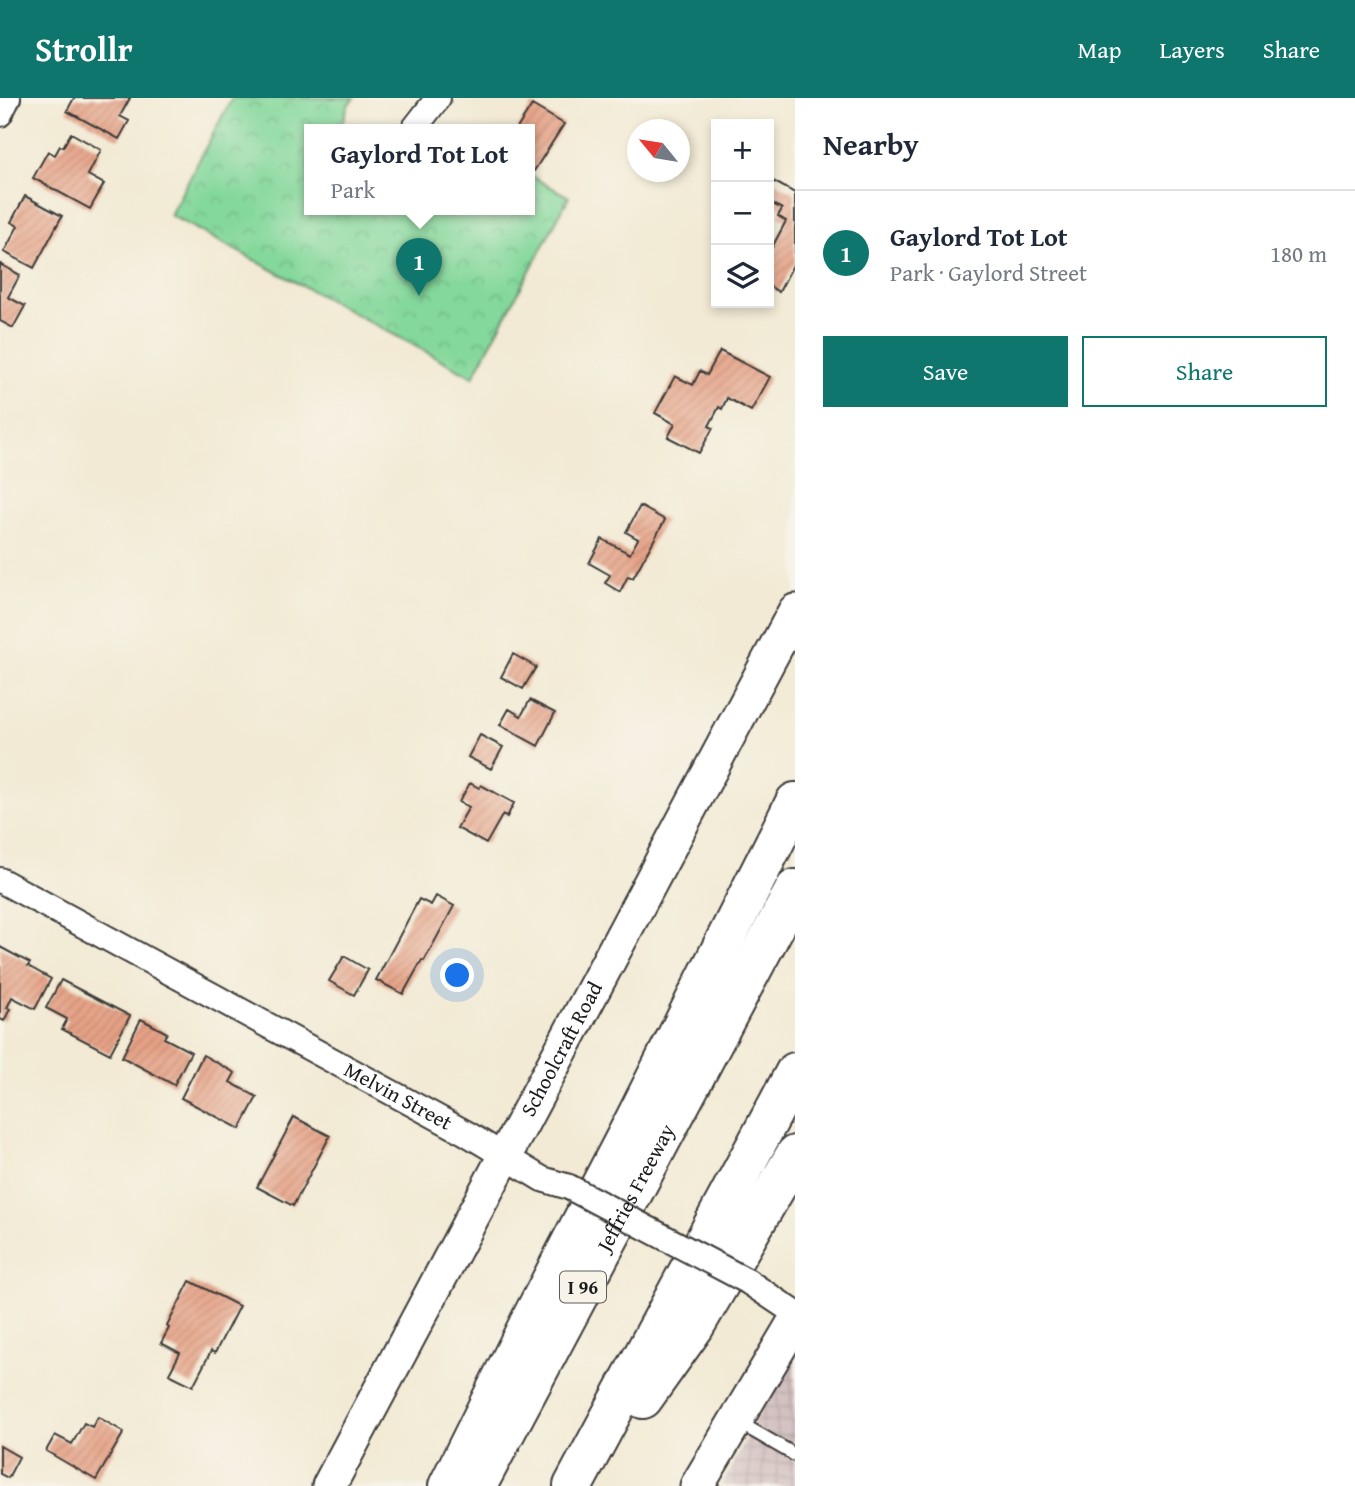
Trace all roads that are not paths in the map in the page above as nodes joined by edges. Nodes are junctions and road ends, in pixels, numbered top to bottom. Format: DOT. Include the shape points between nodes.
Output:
graph roads {
  1 [pos="8,98"];
  2 [pos="439,98"];
  3 [pos="0,114"];
  4 [pos="418,124"];
  5 [pos="795,611"];
  6 [pos="795,802"];
  7 [pos="0,880"];
  8 [pos="795,889"];
  9 [pos="795,1072"];
  10 [pos="795,1155"];
  11 [pos="505,1156"];
  12 [pos="795,1313"];
  13 [pos="795,1321"];
  14 [pos="735,1420"];
  15 [pos="795,1455"];
  16 [pos="329,1486"];
  17 [pos="448,1486"];
  18 [pos="477,1486"];
  19 [pos="573,1486"];
  20 [pos="581,1486"];
  21 [pos="697,1486"];
  1 -- 3 [label="street"];
  2 -- 4 [label="street"];
  5 -- 11 [label="main road, Schoolcraft Road"];
  6 -- 17 [label="highway"];
  7 -- 11 [label="street, Melvin Street"];
  8 -- 18 [label="highway, Jeffries Freeway / I 96"];
  9 -- 19 [label="highway"];
  10 -- 20 [label="highway" via="695,1326"];
  11 -- 12 [label="street, Melvin Street, bridge" via="747,1281"];
  11 -- 16 [label="main road, Schoolcraft Road"];
  13 -- 14 [label="main road"];
  14 -- 15 [label="lane"];
  14 -- 21 [label="main road"];
}
